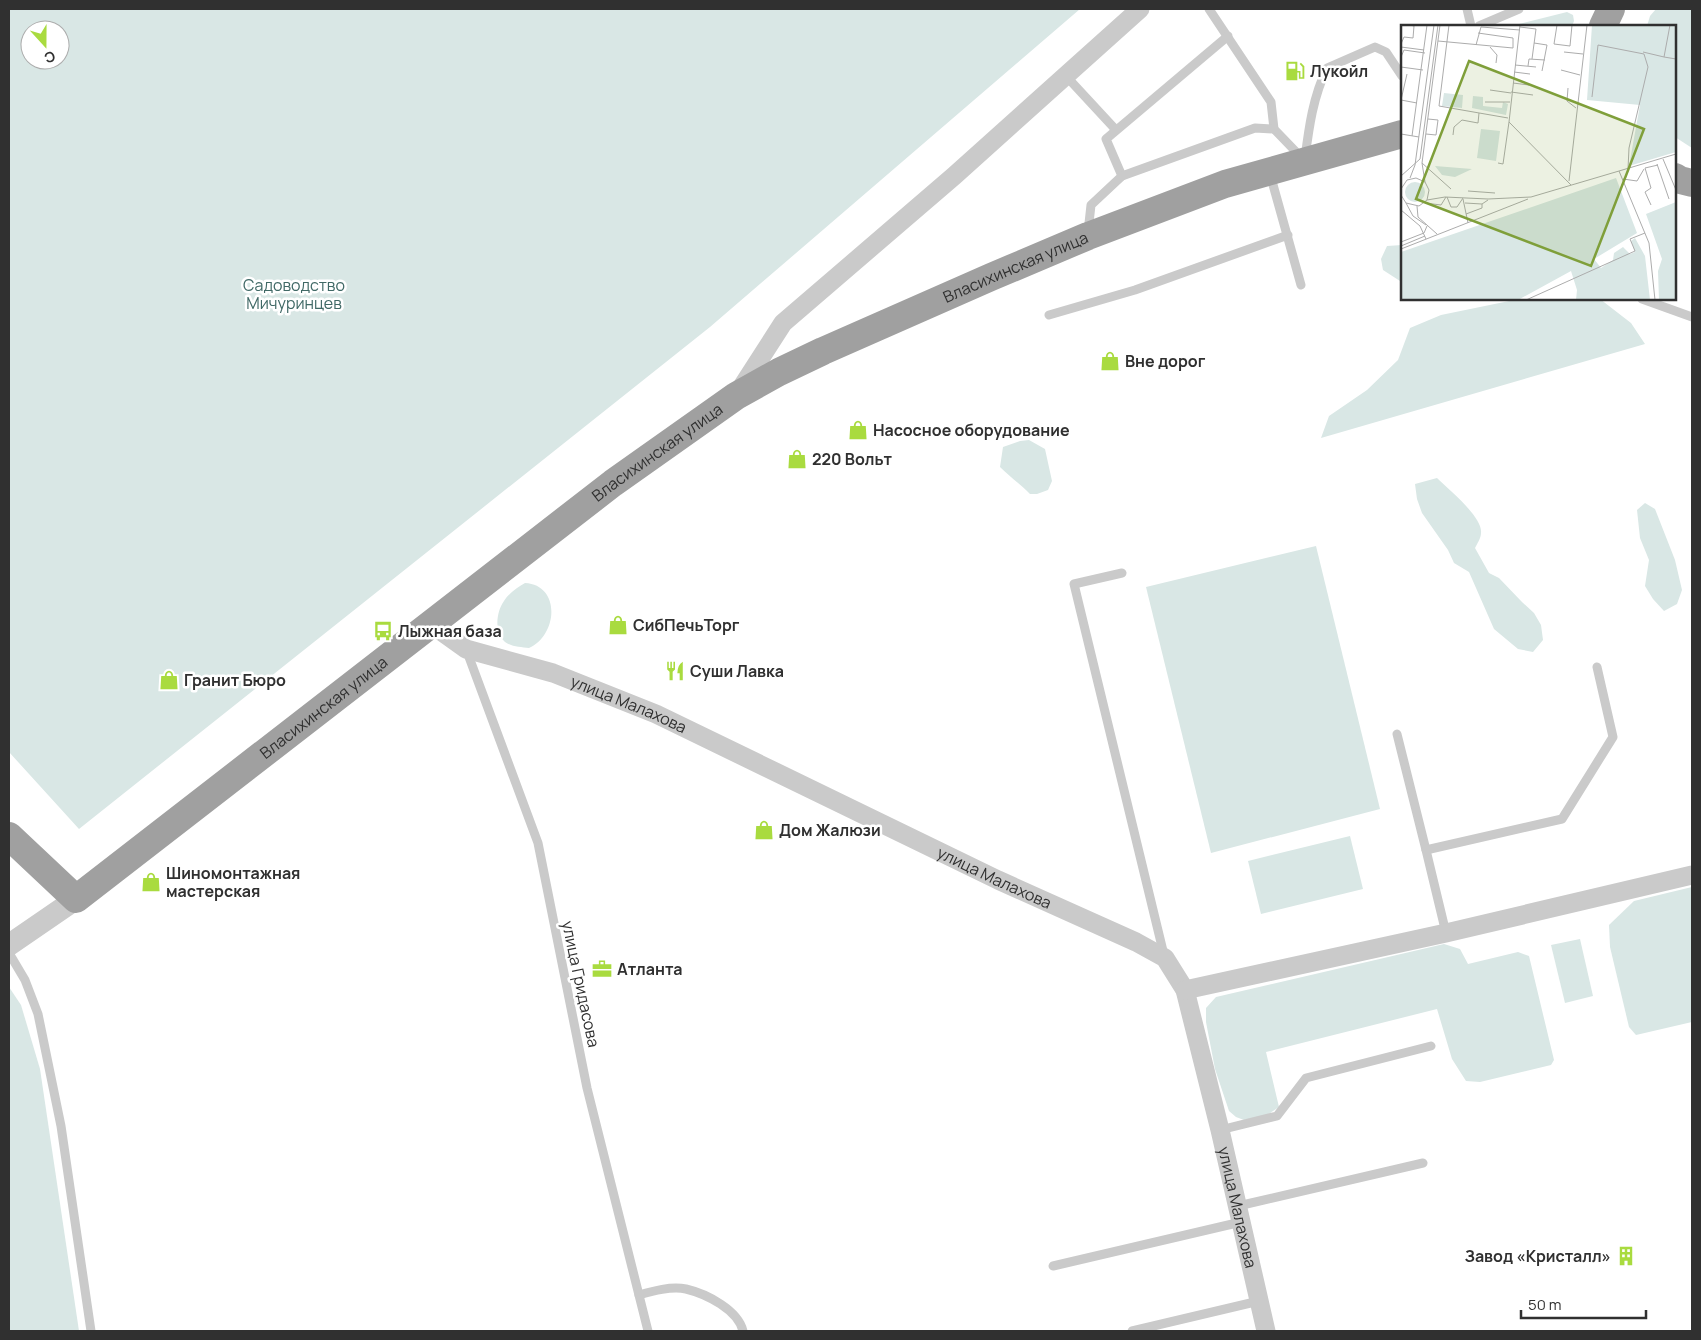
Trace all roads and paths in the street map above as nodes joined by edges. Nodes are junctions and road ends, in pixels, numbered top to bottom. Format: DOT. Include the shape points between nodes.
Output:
graph roads {
  1 [pos="1140,9"];
  2 [pos="1209,9"];
  3 [pos="1466,9"];
  4 [pos="1519,9"];
  5 [pos="1611,9"];
  6 [pos="1471,25"];
  7 [pos="1481,25"];
  8 [pos="1603,25"];
  9 [pos="1228,36"];
  10 [pos="1401,74"];
  11 [pos="1066,76"];
  12 [pos="1274,129"];
  13 [pos="1116,130"];
  14 [pos="1401,134"];
  15 [pos="1304,161"];
  16 [pos="1270,171"];
  17 [pos="1122,176"];
  18 [pos="1676,178"];
  19 [pos="1692,183"];
  20 [pos="1288,235"];
  21 [pos="1088,236"];
  22 [pos="1301,285"];
  23 [pos="1645,300"];
  24 [pos="1049,315"];
  25 [pos="1692,317"];
  26 [pos="736,396"];
  27 [pos="1122,573"];
  28 [pos="431,624"];
  29 [pos="466,649"];
  30 [pos="1597,667"];
  31 [pos="1397,734"];
  32 [pos="11,841"];
  33 [pos="1426,850"];
  34 [pos="1692,875"];
  35 [pos="76,899"];
  36 [pos="1446,933"];
  37 [pos="9,944"];
  38 [pos="9,953"];
  39 [pos="1165,958"];
  40 [pos="1185,990"];
  41 [pos="1431,1046"];
  42 [pos="1220,1130"];
  43 [pos="1423,1163"];
  44 [pos="1240,1214"];
  45 [pos="1053,1266"];
  46 [pos="639,1294"];
  47 [pos="1260,1301"];
  48 [pos="91,1331"];
  49 [pos="648,1331"];
  50 [pos="743,1331"];
  51 [pos="1132,1331"];
  52 [pos="1266,1331"];
  1 -- 11 [label="street"];
  2 -- 9 [label="lane"];
  3 -- 6 [label="lane"];
  4 -- 7 [label="lane"];
  5 -- 8 [label="highway"];
  9 -- 12 [label="lane" via="1271,102"];
  9 -- 13 [label="lane"];
  10 -- 15 [label="lane" via="1386,52 1375,47 1327,68 1311,116"];
  11 -- 13 [label="lane"];
  11 -- 26 [label="street" via="783,323"];
  12 -- 15 [label="lane"];
  12 -- 17 [label="lane" via="1255,128"];
  13 -- 17 [label="lane" via="1106,139"];
  14 -- 15 [label="highway, Власихинская улица"];
  15 -- 16 [label="highway, Власихинская улица"];
  16 -- 20 [label="lane"];
  16 -- 21 [label="highway, Власихинская улица" via="1225,184"];
  17 -- 21 [label="lane" via="1091,205"];
  18 -- 19 [label="highway"];
  20 -- 22 [label="lane"];
  20 -- 24 [label="lane" via="1135,290"];
  21 -- 26 [label="highway, Власихинская улица" via="823,351"];
  23 -- 25 [label="lane"];
  26 -- 28 [label="highway, Власихинская улица" via="613,483"];
  27 -- 39 [label="lane" via="1074,584"];
  28 -- 29 [label="street"];
  28 -- 35 [label="highway, Власихинская улица"];
  29 -- 39 [label="street, улица Малахова" via="553,673 656,714"];
  29 -- 46 [label="lane, улица Гридасова" via="538,843 587,1088"];
  30 -- 33 [label="lane" via="1613,737 1562,818"];
  31 -- 33 [label="lane"];
  32 -- 35 [label="highway"];
  33 -- 36 [label="lane"];
  34 -- 36 [label="street"];
  35 -- 37 [label="street, Власихинская улица"];
  36 -- 40 [label="street"];
  38 -- 48 [label="lane" via="25,980 38,1014 60,1126"];
  39 -- 40 [label="street, улица Малахова"];
  40 -- 42 [label="street, улица Малахова"];
  41 -- 42 [label="lane" via="1306,1078 1277,1116"];
  42 -- 44 [label="street, улица Малахова"];
  43 -- 44 [label="lane"];
  44 -- 45 [label="lane"];
  44 -- 47 [label="street, улица Малахова"];
  46 -- 49 [label="lane, улица Гридасова"];
  46 -- 50 [label="lane" via="685,1289 721,1303 741,1322"];
  47 -- 51 [label="lane"];
  47 -- 52 [label="street, улица Малахова"];
}
